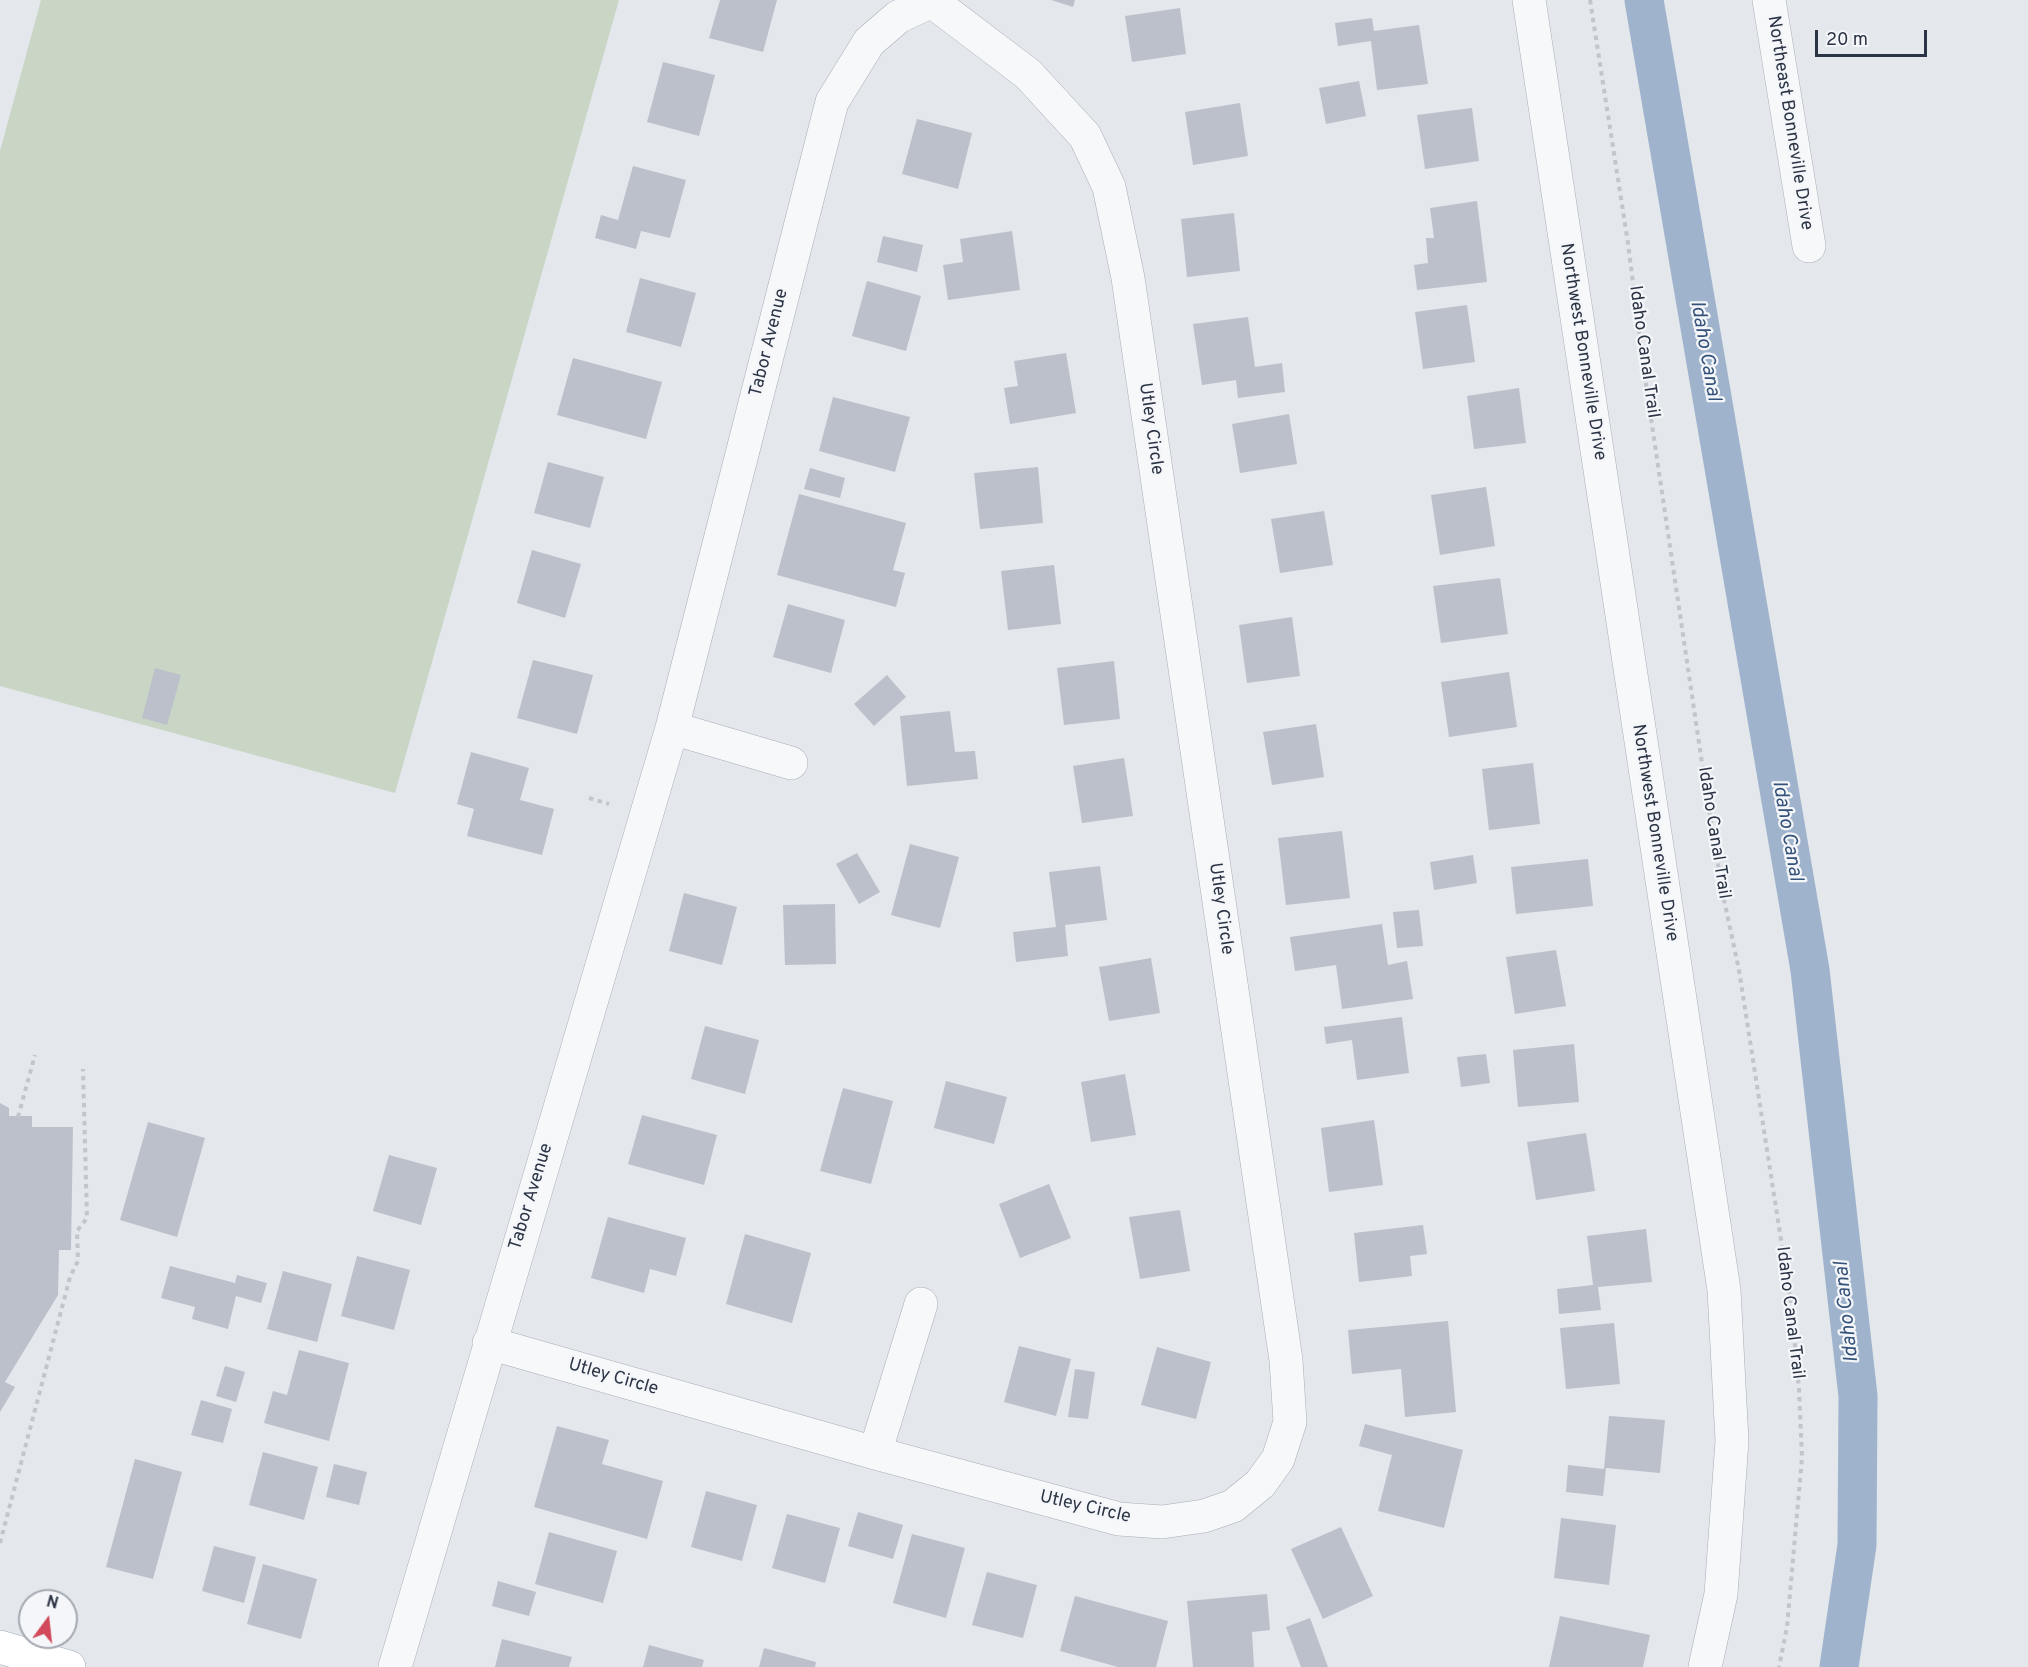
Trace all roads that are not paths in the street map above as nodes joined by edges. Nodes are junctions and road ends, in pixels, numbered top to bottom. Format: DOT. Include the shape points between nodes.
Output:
graph roads {
  1 [pos="1529,0"];
  2 [pos="1769,0"];
  3 [pos="933,1"];
  4 [pos="1809,246"];
  5 [pos="672,728"];
  6 [pos="791,763"];
  7 [pos="921,1304"];
  8 [pos="489,1343"];
  9 [pos="875,1453"];
  10 [pos="0,1647"];
  11 [pos="69,1667"];
  12 [pos="394,1667"];
  13 [pos="1705,1667"];
  1 -- 13 [label="street, Northwest Bonneville Drive" via="1724,1290 1732,1442 1721,1594"];
  2 -- 4 [label="street, Northeast Bonneville Drive"];
  3 -- 5 [label="street, Tabor Avenue" via="898,17 869,42 832,102"];
  3 -- 9 [label="street, Utley Circle" via="1028,74 1085,136 1109,187 1128,278 1286,1360 1290,1422 1278,1459 1260,1484 1233,1506 1204,1516 1162,1522 1119,1519"];
  5 -- 6 [label="street"];
  5 -- 8 [label="street, Tabor Avenue"];
  7 -- 9 [label="street"];
  8 -- 9 [label="street, Utley Circle"];
  8 -- 12 [label="street, Tabor Avenue"];
  10 -- 11 [label="main road"];
}
